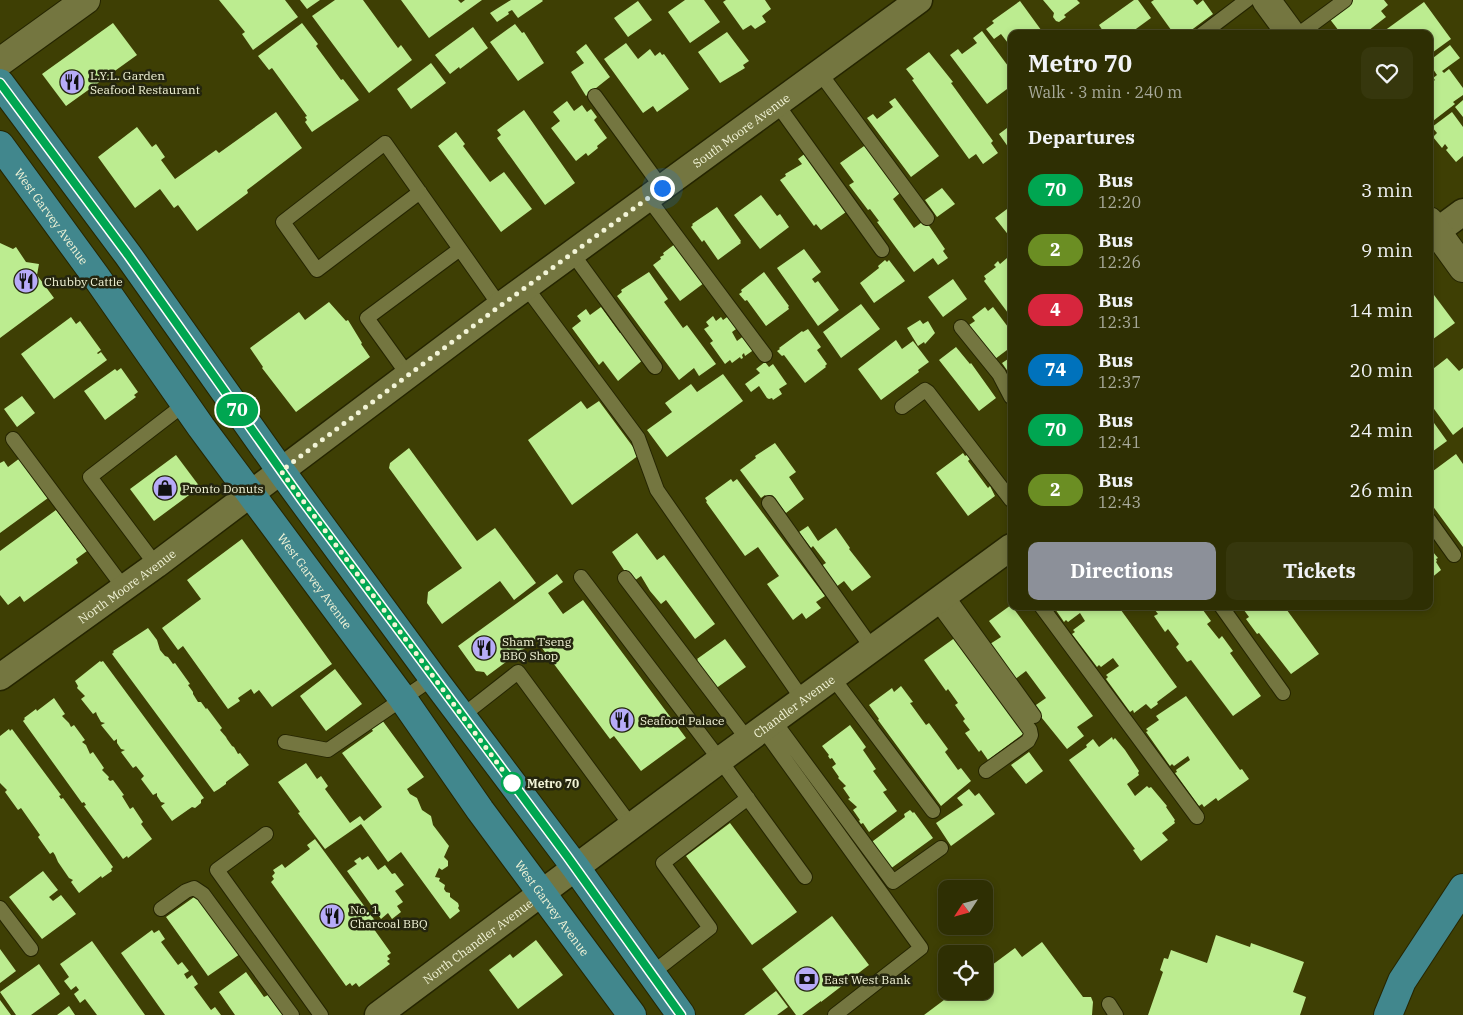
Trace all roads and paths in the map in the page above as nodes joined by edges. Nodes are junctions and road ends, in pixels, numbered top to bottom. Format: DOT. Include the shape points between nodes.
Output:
graph roads {
  1 [pos="86,0"];
  2 [pos="1247,0"];
  3 [pos="1266,0"];
  4 [pos="1345,0"];
  5 [pos="903,5"];
  6 [pos="1207,30"];
  7 [pos="1288,30"];
  8 [pos="1304,30"];
  9 [pos="0,62"];
  10 [pos="820,72"];
  11 [pos="0,83"];
  12 [pos="595,96"];
  13 [pos="777,104"];
  14 [pos="0,146"];
  15 [pos="420,192"];
  16 [pos="655,192"];
  17 [pos="1463,212"];
  18 [pos="928,218"];
  19 [pos="1433,229"];
  20 [pos="1433,232"];
  21 [pos="460,249"];
  22 [pos="882,250"];
  23 [pos="572,253"];
  24 [pos="1463,268"];
  25 [pos="526,287"];
  26 [pos="157,298"];
  27 [pos="500,306"];
  28 [pos="127,320"];
  29 [pos="961,327"];
  30 [pos="766,355"];
  31 [pos="655,367"];
  32 [pos="408,375"];
  33 [pos="1008,392"];
  34 [pos="186,403"];
  35 [pos="902,407"];
  36 [pos="13,438"];
  37 [pos="281,471"];
  38 [pos="251,493"];
  39 [pos="1008,496"];
  40 [pos="768,503"];
  41 [pos="1433,526"];
  42 [pos="1008,555"];
  43 [pos="1454,555"];
  44 [pos="156,565"];
  45 [pos="582,577"];
  46 [pos="625,578"];
  47 [pos="124,588"];
  48 [pos="941,598"];
  49 [pos="1044,610"];
  50 [pos="1224,610"];
  51 [pos="872,648"];
  52 [pos="0,676"];
  53 [pos="433,678"];
  54 [pos="833,678"];
  55 [pos="1283,693"];
  56 [pos="402,699"];
  57 [pos="802,700"];
  58 [pos="462,716"];
  59 [pos="1034,716"];
  60 [pos="761,730"];
  61 [pos="285,742"];
  62 [pos="720,760"];
  63 [pos="986,771"];
  64 [pos="748,798"];
  65 [pos="933,811"];
  66 [pos="1198,817"];
  67 [pos="632,827"];
  68 [pos="266,834"];
  69 [pos="941,848"];
  70 [pos="576,868"];
  71 [pos="806,878"];
  72 [pos="1463,888"];
  73 [pos="542,893"];
  74 [pos="0,908"];
  75 [pos="161,909"];
  76 [pos="31,949"];
  77 [pos="651,974"];
  78 [pos="292,1015"];
  79 [pos="321,1015"];
  80 [pos="378,1015"];
  81 [pos="632,1015"];
  82 [pos="681,1015"];
  83 [pos="835,1015"];
  84 [pos="1388,1015"];
  1 -- 9 [label="street"];
  2 -- 6 [label="lane"];
  3 -- 7 [label="street"];
  4 -- 8 [label="lane"];
  5 -- 10 [label="street, South Moore Avenue"];
  10 -- 13 [label="street, South Moore Avenue"];
  10 -- 18 [label="lane"];
  11 -- 26 [label="main road"];
  12 -- 16 [label="lane"];
  13 -- 16 [label="street, South Moore Avenue"];
  13 -- 22 [label="lane"];
  14 -- 28 [label="main road, West Garvey Avenue"];
  15 -- 15 [label="lane" via="385,143 283,222 318,270"];
  15 -- 21 [label="lane"];
  16 -- 23 [label="street, South Moore Avenue"];
  16 -- 30 [label="lane"];
  17 -- 19 [label="street"];
  20 -- 24 [label="street"];
  21 -- 27 [label="lane"];
  21 -- 32 [label="lane" via="367,318"];
  23 -- 25 [label="street, South Moore Avenue"];
  23 -- 31 [label="lane"];
  25 -- 27 [label="street, South Moore Avenue"];
  25 -- 57 [label="lane" via="638,438 657,490"];
  26 -- 28 [label="main road"];
  26 -- 37 [label="main road"];
  27 -- 32 [label="street, South Moore Avenue"];
  28 -- 34 [label="main road, West Garvey Avenue"];
  29 -- 33 [label="lane"];
  32 -- 37 [label="street, South Moore Avenue"];
  34 -- 38 [label="main road, West Garvey Avenue"];
  34 -- 44 [label="lane" via="90,477"];
  35 -- 39 [label="lane" via="924,390 928,392"];
  36 -- 47 [label="lane"];
  37 -- 38 [label="street, South Moore Avenue"];
  37 -- 53 [label="main road"];
  38 -- 44 [label="street, North Moore Avenue"];
  38 -- 56 [label="main road, West Garvey Avenue"];
  40 -- 51 [label="lane"];
  41 -- 43 [label="lane"];
  42 -- 48 [label="street, Chandler Avenue"];
  44 -- 47 [label="street, North Moore Avenue"];
  45 -- 62 [label="lane"];
  46 -- 60 [label="lane"];
  47 -- 52 [label="street, North Moore Avenue"];
  48 -- 51 [label="street, Chandler Avenue"];
  48 -- 59 [label="lane"];
  48 -- 63 [label="lane" via="1030,730 1028,741"];
  49 -- 66 [label="lane"];
  50 -- 55 [label="lane"];
  51 -- 54 [label="street, Chandler Avenue"];
  53 -- 56 [label="lane"];
  53 -- 58 [label="main road"];
  54 -- 57 [label="street, Chandler Avenue"];
  54 -- 65 [label="lane"];
  56 -- 61 [label="lane" via="328,750"];
  56 -- 73 [label="main road, West Garvey Avenue"];
  57 -- 60 [label="street, Chandler Avenue"];
  58 -- 67 [label="lane" via="518,672"];
  58 -- 70 [label="main road"];
  60 -- 62 [label="street, Chandler Avenue"];
  60 -- 69 [label="lane" via="893,882"];
  60 -- 83 [label="lane" via="921,948"];
  62 -- 64 [label="lane"];
  62 -- 67 [label="street, Chandler Avenue"];
  64 -- 71 [label="lane"];
  64 -- 77 [label="lane" via="663,863 710,928"];
  67 -- 70 [label="street, Chandler Avenue"];
  68 -- 79 [label="lane" via="217,870"];
  70 -- 73 [label="street, North Chandler Avenue"];
  70 -- 77 [label="main road"];
  72 -- 84 [label="main road" via="1402,981"];
  73 -- 80 [label="street, North Chandler Avenue"];
  73 -- 81 [label="main road, West Garvey Avenue"];
  74 -- 76 [label="lane"];
  75 -- 78 [label="lane" via="194,888 203,894"];
  77 -- 82 [label="main road"];
}
